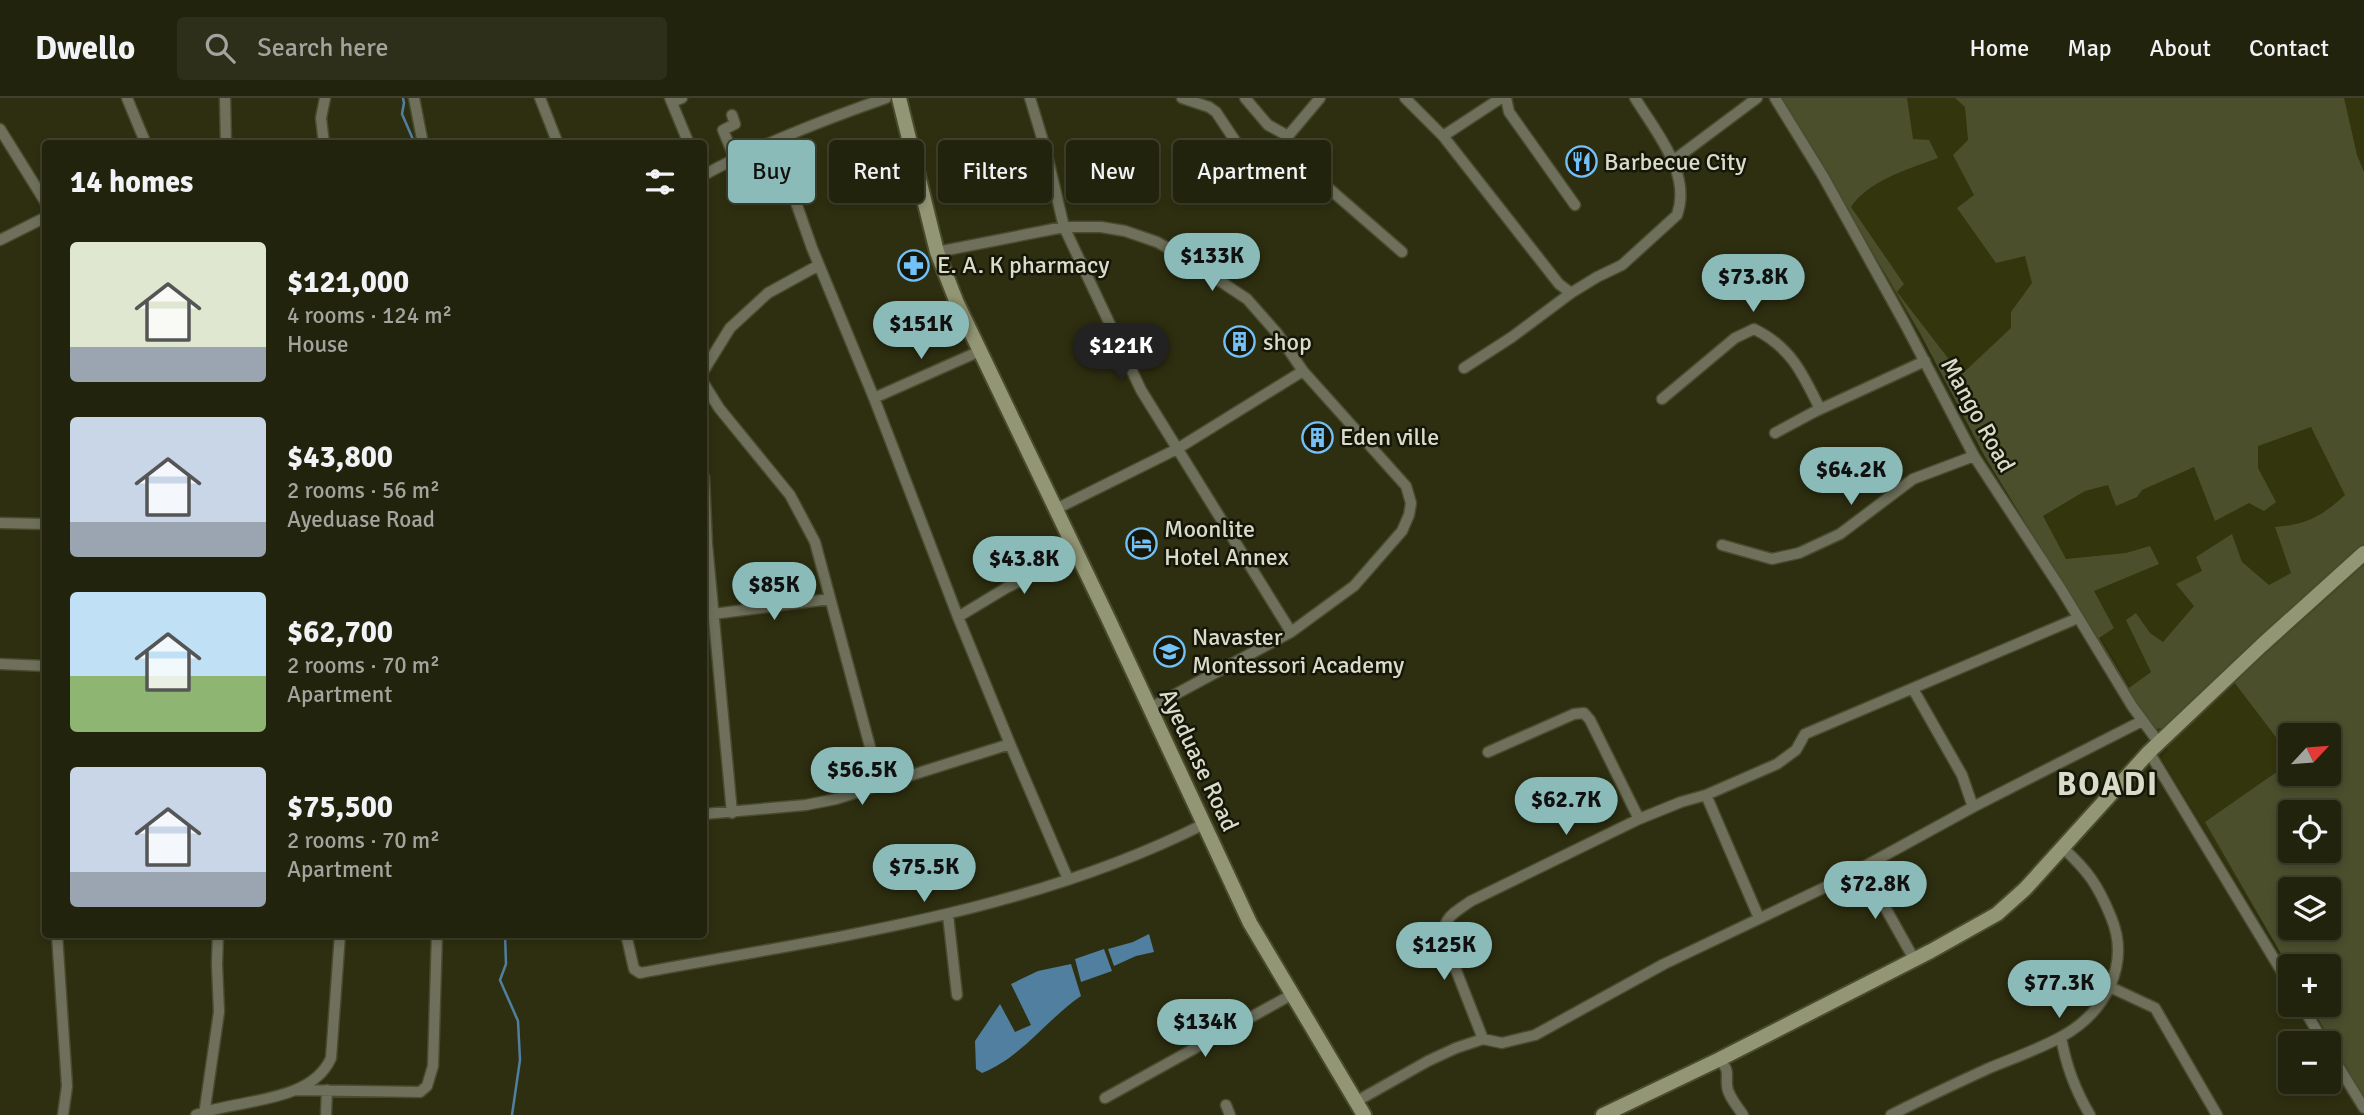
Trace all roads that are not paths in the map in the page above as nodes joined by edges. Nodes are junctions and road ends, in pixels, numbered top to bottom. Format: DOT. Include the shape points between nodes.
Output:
graph roads {
  1 [pos="127,98"];
  2 [pos="225,98"];
  3 [pos="325,98"];
  4 [pos="414,98"];
  5 [pos="540,98"];
  6 [pos="886,98"];
  7 [pos="899,98"];
  8 [pos="1030,98"];
  9 [pos="1182,98"];
  10 [pos="1245,98"];
  11 [pos="1320,98"];
  12 [pos="1405,98"];
  13 [pos="1504,98"];
  14 [pos="1635,98"];
  15 [pos="1757,98"];
  16 [pos="1775,98"];
  17 [pos="675,99"];
  18 [pos="732,115"];
  19 [pos="0,129"];
  20 [pos="1443,135"];
  21 [pos="1287,139"];
  22 [pos="144,140"];
  23 [pos="226,140"];
  24 [pos="324,140"];
  25 [pos="422,140"];
  26 [pos="556,140"];
  27 [pos="688,140"];
  28 [pos="782,140"];
  29 [pos="728,142"];
  30 [pos="1674,160"];
  31 [pos="728,163"];
  32 [pos="707,173"];
  33 [pos="42,197"];
  34 [pos="797,203"];
  35 [pos="1575,205"];
  36 [pos="42,219"];
  37 [pos="1064,227"];
  38 [pos="0,240"];
  39 [pos="937,252"];
  40 [pos="1402,253"];
  41 [pos="819,265"];
  42 [pos="1571,293"];
  43 [pos="980,351"];
  44 [pos="1925,361"];
  45 [pos="707,365"];
  46 [pos="1464,368"];
  47 [pos="1303,371"];
  48 [pos="707,389"];
  49 [pos="874,398"];
  50 [pos="1662,399"];
  51 [pos="1819,409"];
  52 [pos="1774,433"];
  53 [pos="1177,449"];
  54 [pos="1974,456"];
  55 [pos="1056,509"];
  56 [pos="0,523"];
  57 [pos="42,524"];
  58 [pos="1723,545"];
  59 [pos="1077,552"];
  60 [pos="2364,553"];
  61 [pos="707,562"];
  62 [pos="830,598"];
  63 [pos="713,614"];
  64 [pos="958,617"];
  65 [pos="2078,618"];
  66 [pos="1291,632"];
  67 [pos="0,664"];
  68 [pos="42,666"];
  69 [pos="1913,689"];
  70 [pos="1150,708"];
  71 [pos="2142,721"];
  72 [pos="1010,744"];
  73 [pos="2154,747"];
  74 [pos="1488,752"];
  75 [pos="880,784"];
  76 [pos="1706,795"];
  77 [pos="1973,807"];
  78 [pos="732,813"];
  79 [pos="707,814"];
  80 [pos="1639,819"];
  81 [pos="1204,824"];
  82 [pos="2063,848"];
  83 [pos="1863,868"];
  84 [pos="1068,879"];
  85 [pos="948,915"];
  86 [pos="1759,918"];
  87 [pos="57,938"];
  88 [pos="218,938"];
  89 [pos="340,938"];
  90 [pos="437,938"];
  91 [pos="627,938"];
  92 [pos="1914,959"];
  93 [pos="2278,964"];
  94 [pos="2110,987"];
  95 [pos="957,995"];
  96 [pos="1291,995"];
  97 [pos="2062,1037"];
  98 [pos="1483,1039"];
  99 [pos="1720,1059"];
  100 [pos="2341,1071"];
  101 [pos="295,1090"];
  102 [pos="327,1090"];
  103 [pos="1105,1098"];
  104 [pos="1357,1101"];
  105 [pos="2364,1108"];
  106 [pos="201,1114"];
  107 [pos="63,1115"];
  108 [pos="326,1115"];
  109 [pos="1363,1115"];
  110 [pos="1603,1115"];
  111 [pos="1743,1115"];
  112 [pos="1891,1115"];
  113 [pos="2090,1115"];
  114 [pos="2217,1115"];
  1 -- 22 [label="street"];
  2 -- 23 [label="street"];
  3 -- 24 [label="street"];
  4 -- 25 [label="street"];
  5 -- 26 [label="street"];
  6 -- 28 [label="street"];
  7 -- 39 [label="street, Ayeduase Road"];
  8 -- 37 [label="street"];
  9 -- 21 [label="street" via="1216,112 1249,158 1259,161"];
  10 -- 21 [label="street"];
  11 -- 21 [label="street"];
  12 -- 20 [label="street"];
  13 -- 20 [label="street"];
  13 -- 35 [label="street" via="1509,112"];
  14 -- 30 [label="street"];
  15 -- 30 [label="street"];
  16 -- 44 [label="street, Mango Road"];
  17 -- 27 [label="street"];
  18 -- 29 [label="street" via="735,124 723,130"];
  19 -- 33 [label="street"];
  20 -- 42 [label="street" via="1559,284"];
  21 -- 40 [label="street" via="1287,152"];
  30 -- 42 [label="street" via="1677,215 1622,265"];
  31 -- 32 [label="street"];
  34 -- 41 [label="street"];
  36 -- 38 [label="street"];
  37 -- 39 [label="street"];
  37 -- 47 [label="street" via="1125,231 1184,257 1247,299"];
  37 -- 53 [label="street" via="1141,390"];
  39 -- 43 [label="street, Ayeduase Road"];
  41 -- 45 [label="street" via="768,293 730,328"];
  41 -- 49 [label="street"];
  42 -- 46 [label="street"];
  43 -- 49 [label="street"];
  43 -- 55 [label="street, Ayeduase Road"];
  44 -- 51 [label="street"];
  44 -- 54 [label="street, Mango Road"];
  47 -- 53 [label="street"];
  47 -- 66 [label="street" via="1406,486 1411,502 1402,531 1354,586"];
  48 -- 62 [label="street" via="795,504 815,541"];
  49 -- 64 [label="street"];
  50 -- 51 [label="street" via="1735,338 1754,329 1783,347 1801,370"];
  51 -- 52 [label="street"];
  53 -- 55 [label="street"];
  53 -- 66 [label="street"];
  54 -- 58 [label="street" via="1913,479 1840,534 1799,553 1772,559"];
  54 -- 65 [label="street, Mango Road"];
  55 -- 59 [label="street, Ayeduase Road"];
  56 -- 57 [label="street"];
  59 -- 64 [label="street"];
  59 -- 70 [label="street, Ayeduase Road"];
  60 -- 73 [label="street"];
  61 -- 63 [label="street"];
  62 -- 63 [label="street"];
  62 -- 75 [label="street"];
  63 -- 78 [label="street"];
  64 -- 72 [label="street"];
  65 -- 69 [label="street"];
  65 -- 71 [label="street, Mango Road"];
  66 -- 70 [label="street"];
  67 -- 68 [label="street"];
  69 -- 76 [label="street" via="1805,734 1796,750 1777,764"];
  69 -- 77 [label="street" via="1962,775"];
  70 -- 81 [label="street, Ayeduase Road"];
  71 -- 73 [label="street, Mango Road"];
  71 -- 77 [label="street"];
  72 -- 75 [label="street"];
  72 -- 84 [label="street"];
  73 -- 82 [label="street"];
  73 -- 93 [label="street, Mango Road"];
  74 -- 80 [label="street" via="1584,713"];
  75 -- 78 [label="street" via="806,805"];
  76 -- 80 [label="street"];
  76 -- 86 [label="street"];
  77 -- 83 [label="street"];
  78 -- 79 [label="street"];
  80 -- 98 [label="street" via="1471,901 1446,920 1447,947"];
  81 -- 84 [label="street"];
  81 -- 96 [label="street, Ayeduase Road" via="1250,923"];
  82 -- 92 [label="street" via="1997,914"];
  82 -- 94 [label="street" via="2086,869 2114,923 2119,961"];
  83 -- 86 [label="street"];
  83 -- 92 [label="street"];
  84 -- 85 [label="street"];
  85 -- 91 [label="street" via="640,973 634,969"];
  85 -- 95 [label="street"];
  86 -- 98 [label="street" via="1535,1035 1502,1043"];
  87 -- 107 [label="street" via="67,1079"];
  88 -- 106 [label="street" via="219,1012"];
  89 -- 101 [label="street" via="331,1058 318,1076"];
  90 -- 102 [label="street" via="433,1066 427,1087 420,1092"];
  92 -- 99 [label="street"];
  94 -- 97 [label="street" via="2100,1004"];
  94 -- 114 [label="street" via="2155,1008"];
  96 -- 103 [label="street"];
  96 -- 104 [label="street, Ayeduase Road"];
  97 -- 112 [label="street"];
  97 -- 113 [label="street" via="2065,1062"];
  98 -- 104 [label="street" via="1427,1061"];
  99 -- 110 [label="street"];
  99 -- 111 [label="street" via="1728,1072 1730,1094"];
  100 -- 105 [label="street"];
  101 -- 102 [label="street"];
  101 -- 106 [label="street"];
  102 -- 108 [label="street"];
  104 -- 109 [label="street, Ayeduase Road"];
}
